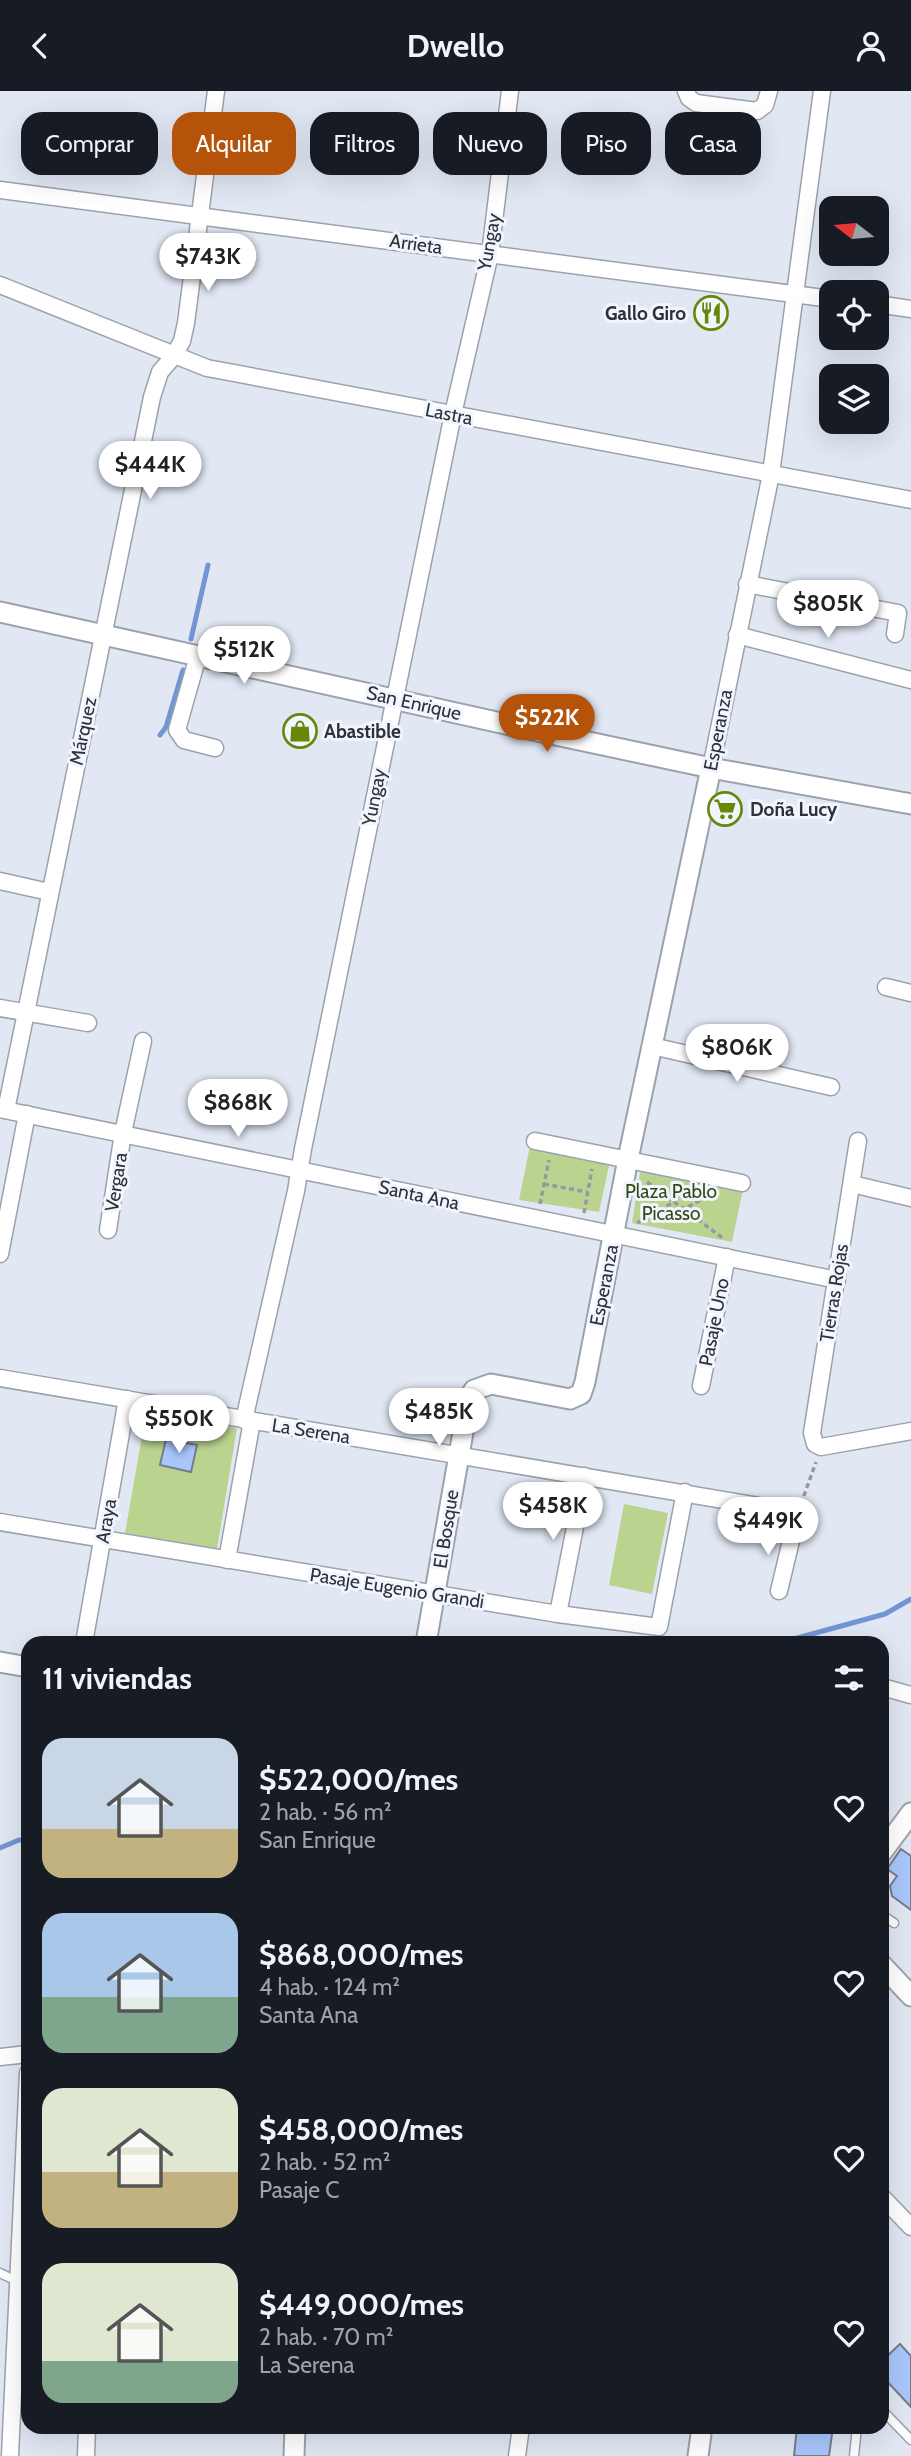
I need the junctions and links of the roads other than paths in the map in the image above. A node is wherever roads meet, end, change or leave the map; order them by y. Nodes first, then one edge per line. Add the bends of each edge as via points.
1 (215, 91) edge
2 (510, 91) edge
3 (686, 91) edge
4 (769, 91) edge
5 (822, 91) edge
6 (0, 190) edge
7 (200, 216) junction
8 (490, 254) junction
9 (0, 285) edge
10 (796, 294) junction
11 (819, 297) edge
12 (889, 306) edge
13 (911, 309) edge
14 (173, 357) junction
15 (453, 414) junction
16 (771, 474) junction
17 (911, 500) edge
18 (747, 585) junction
19 (0, 612) edge
20 (104, 634) junction
21 (895, 634) dead end
22 (737, 635) junction
23 (198, 656) junction
24 (911, 680) edge
25 (394, 698) junction
26 (215, 748) dead end
27 (711, 768) junction
28 (911, 804) edge
29 (0, 881) edge
30 (49, 892) junction
31 (886, 987) dead end
32 (911, 993) edge
33 (0, 1007) edge
34 (26, 1013) junction
35 (88, 1023) dead end
36 (143, 1041) dead end
37 (652, 1046) junction
38 (831, 1087) dead end
39 (3, 1109) edge
40 (27, 1114) junction
41 (123, 1133) junction
42 (535, 1141) dead end
43 (858, 1141) dead end
44 (628, 1159) junction
45 (300, 1170) junction
46 (738, 1182) road end
47 (852, 1184) junction
48 (911, 1198) edge
49 (4, 1215) edge
50 (108, 1230) dead end
51 (614, 1235) junction
52 (0, 1254) edge
53 (727, 1257) junction
54 (837, 1280) junction
55 (0, 1378) edge
56 (701, 1386) dead end
57 (127, 1399) junction
58 (570, 1399) joint
59 (248, 1421) junction
60 (911, 1431) edge
61 (458, 1456) junction
62 (585, 1476) junction
63 (685, 1492) junction
64 (0, 1522) edge
65 (103, 1539) junction
66 (227, 1560) junction
67 (779, 1591) dead end
68 (435, 1595) junction
69 (558, 1615) junction
70 (85, 1636) edge
71 (427, 1636) edge
72 (0, 1662) edge
73 (21, 1666) edge
74 (889, 1689) edge
75 (911, 1695) edge
76 (911, 1813) edge
77 (889, 1843) edge
78 (889, 1920) edge
79 (894, 1923) dead end
80 (889, 1972) edge
81 (911, 1996) edge
82 (21, 2055) edge
83 (0, 2057) edge
84 (889, 2204) edge
85 (911, 2227) edge
86 (21, 2236) edge
87 (0, 2273) edge
88 (19, 2282) junction
89 (889, 2417) edge
90 (87, 2434) edge
91 (295, 2434) edge
92 (520, 2434) edge
93 (701, 2434) edge
94 (856, 2434) edge
95 (911, 2440) edge
96 (10, 2456) edge
97 (86, 2456) edge
98 (294, 2456) edge
99 (517, 2456) edge
100 (698, 2456) edge
101 (854, 2456) edge

1 - 7 street, Márquez
2 - 8 street, Yungay
3 - 4 street via 696,103 757,111 765,105
5 - 10 street, Esperanza
6 - 7 street, Arrieta
7 - 8 street, Arrieta
7 - 14 street, Márquez via 186,323
8 - 10 street, Arrieta
8 - 15 street, Yungay
9 - 14 street, Lastra
10 - 11 street, Arrieta
10 - 16 street, Esperanza
12 - 13 street
14 - 15 street, Lastra via 207,368
14 - 20 street, Márquez via 160,372 152,397
15 - 16 street, Lastra
15 - 25 street, Yungay
16 - 17 street, Lastra
16 - 18 street, Esperanza
18 - 21 street via 898,614
18 - 22 street, Esperanza
19 - 20 street, San Enrique
20 - 23 street, San Enrique
20 - 30 street, Márquez
22 - 24 street
22 - 27 street, Esperanza
23 - 25 street, San Enrique
23 - 26 street via 177,730 184,740
25 - 27 street, San Enrique
25 - 45 street, Yungay
27 - 28 street, San Enrique
27 - 37 street, Esperanza
29 - 30 street
30 - 34 street, Márquez
31 - 32 street
33 - 34 street
34 - 35 street
34 - 39 street, Márquez
36 - 41 street, Vergara
37 - 38 street
37 - 44 street, Esperanza
39 - 40 street, Santa Ana
40 - 41 street, Santa Ana
40 - 49 street
41 - 45 street, Santa Ana
41 - 50 street, Vergara
42 - 44 street
43 - 47 street, Tierras Rojas
44 - 46 street
44 - 51 street, Esperanza
45 - 51 street, Santa Ana
45 - 59 street, Yungay
47 - 48 street
47 - 54 street, Tierras Rojas
49 - 52 street
51 - 53 street, Santa Ana
51 - 58 street, Esperanza via 585,1382 581,1394
53 - 54 street, Santa Ana
53 - 56 street, Pasaje Uno
54 - 60 street, Tierras Rojas via 812,1425 818,1446
55 - 57 street, La Serena
57 - 59 street, La Serena
57 - 65 street, Araya
58 - 61 street, El Bosque via 482,1385 469,1398
59 - 61 street, La Serena
59 - 66 street, Yungay
61 - 62 street, La Serena
61 - 68 street, El Bosque
62 - 63 street, La Serena
62 - 69 street
63 - 67 street, La Serena via 793,1515 795,1524
63 - 69 street, Pasaje Eugenio Grandi via 659,1627
64 - 65 street, Pasaje Eugenio Grandi
65 - 66 street, Pasaje Eugenio Grandi
65 - 70 street, Araya
66 - 68 street, Pasaje Eugenio Grandi
68 - 69 street, Pasaje Eugenio Grandi
68 - 71 street, El Bosque
72 - 73 street
74 - 75 street
76 - 77 street
78 - 79 lane
80 - 81 street
82 - 83 street
84 - 85 street
86 - 88 street
87 - 88 lane
88 - 96 street
89 - 95 lane
90 - 97 street
91 - 98 street
92 - 99 street
93 - 100 street
94 - 101 lane

